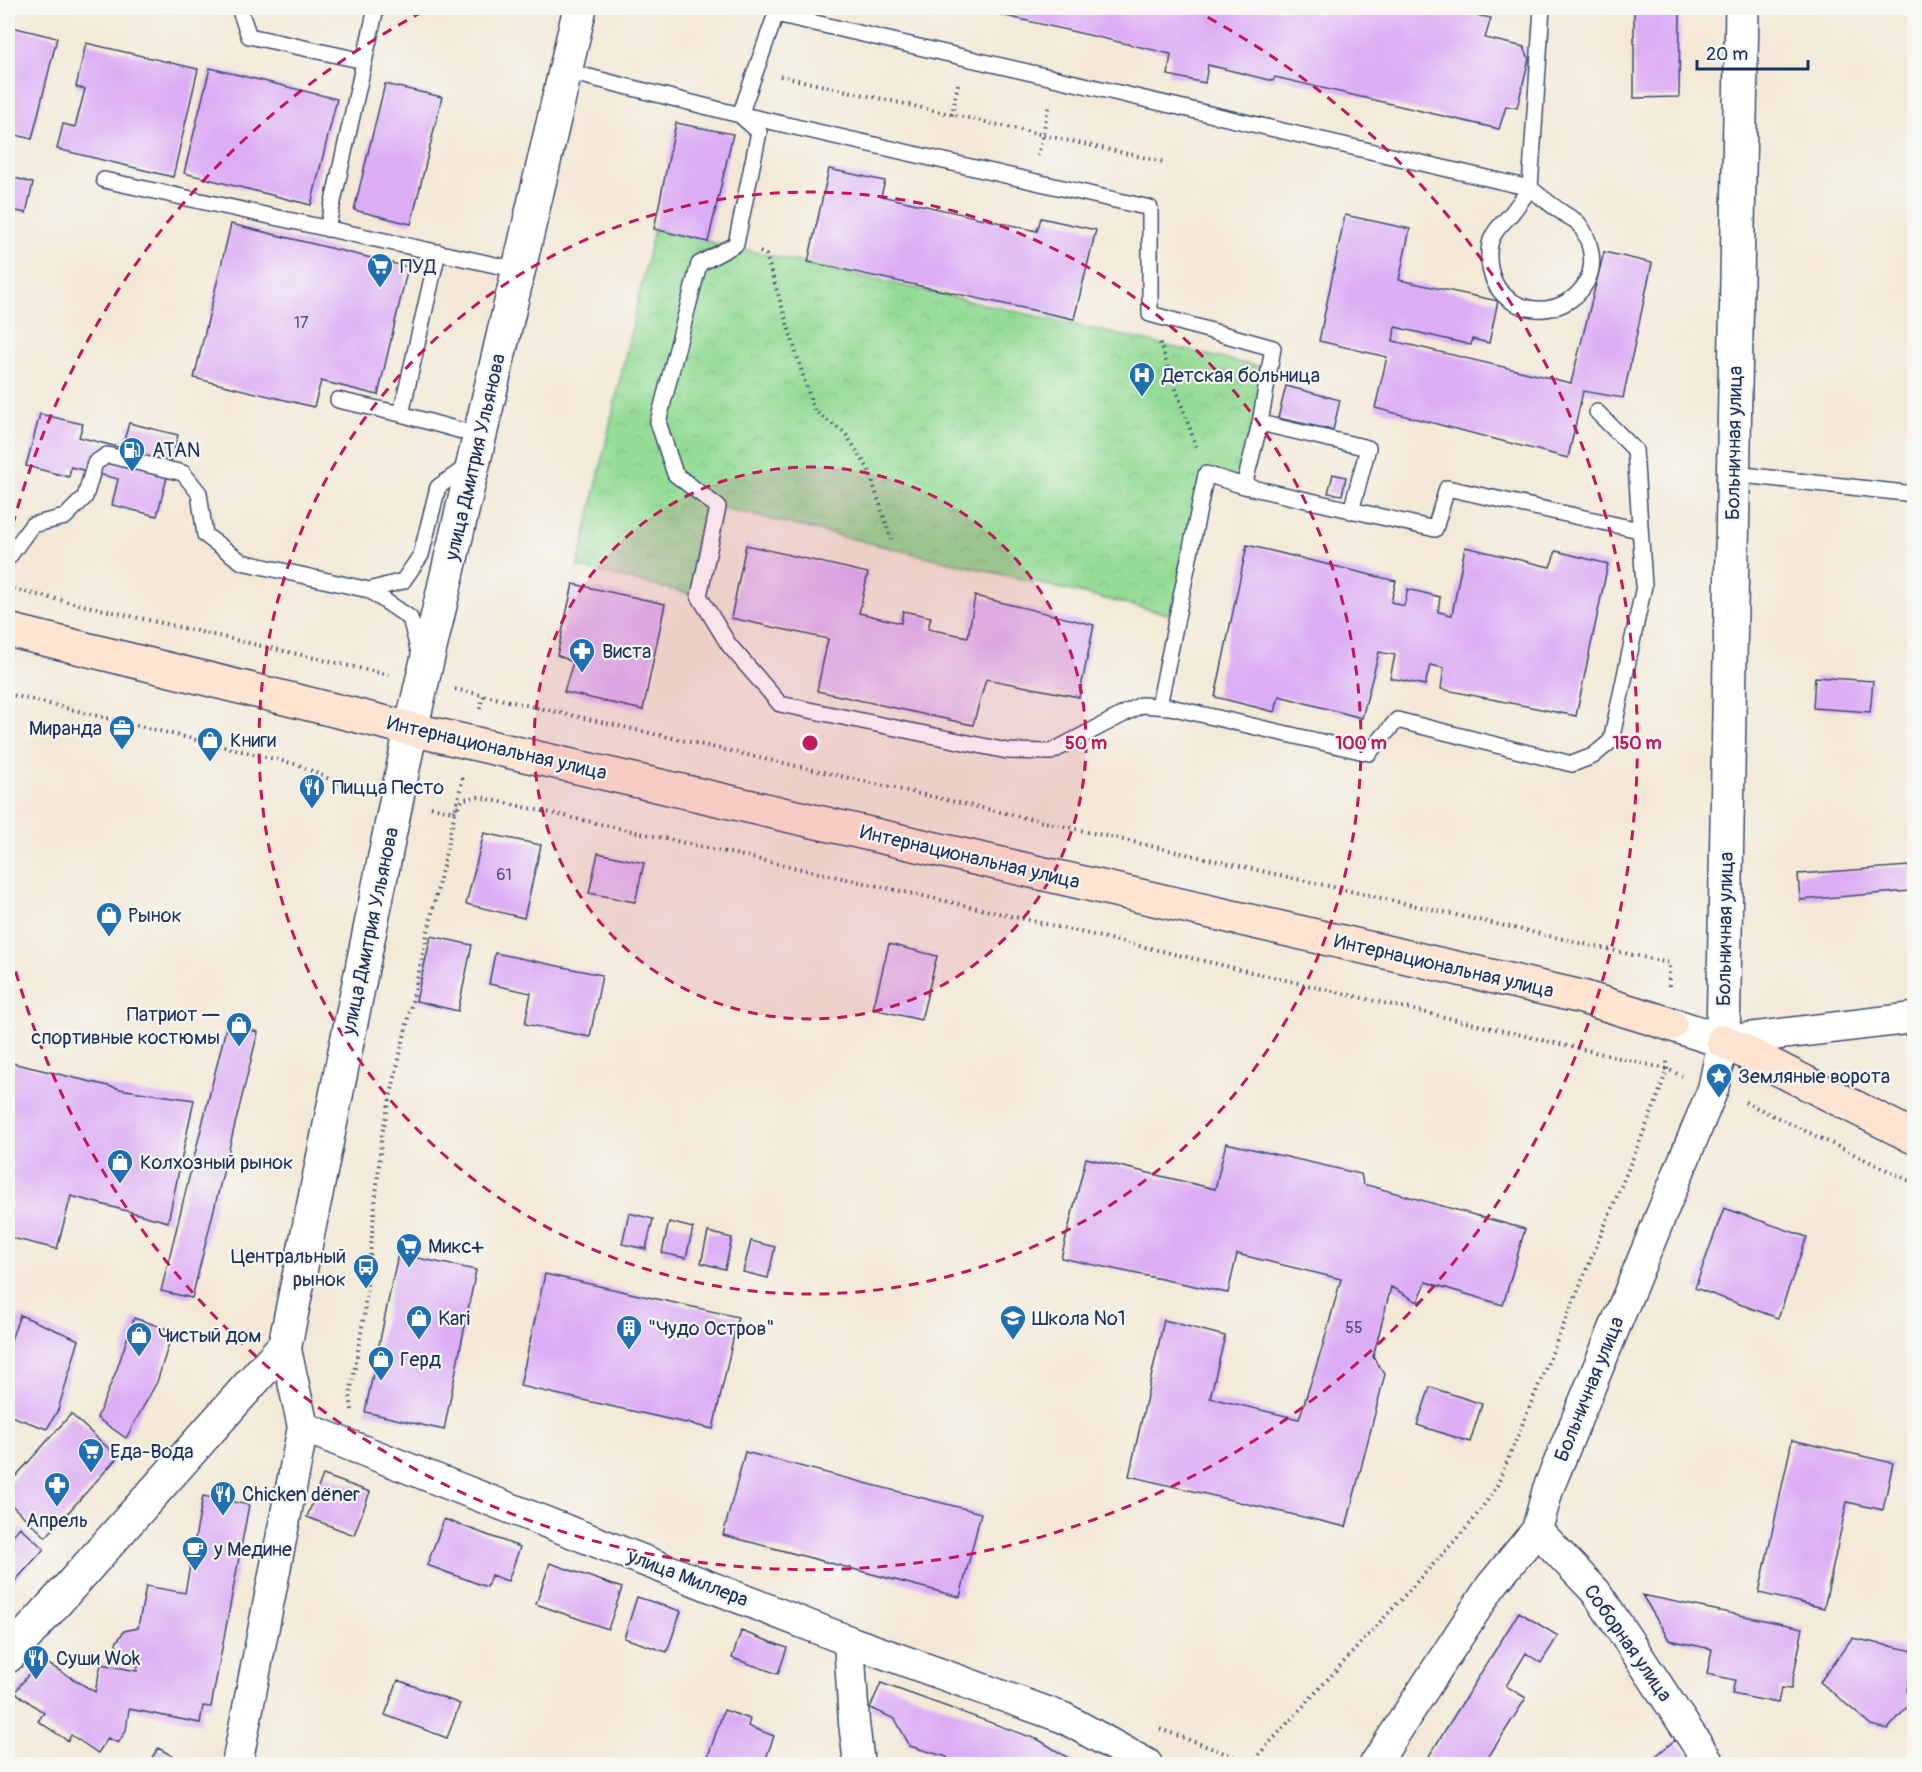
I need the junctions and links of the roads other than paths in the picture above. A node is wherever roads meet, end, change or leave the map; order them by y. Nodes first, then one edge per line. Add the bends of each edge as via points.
1 (239, 8) edge
2 (376, 8) edge
3 (579, 8) edge
4 (1542, 8) edge
5 (1742, 8) edge
6 (777, 11) edge
7 (364, 61) junction
8 (565, 71) junction
9 (740, 115) junction
10 (104, 180) dead end
11 (1530, 188) junction
12 (327, 228) junction
13 (438, 252) junction
14 (518, 270) junction
15 (338, 400) dead end
16 (1597, 412) dead end
17 (401, 414) junction
18 (1260, 423) junction
19 (477, 449) junction
20 (1734, 474) junction
21 (1244, 486) junction
22 (1914, 494) edge
23 (1351, 510) junction
24 (1639, 530) junction
25 (8, 558) edge
26 (369, 590) junction
27 (8, 630) edge
28 (423, 678) junction
29 (1159, 706) junction
30 (411, 729) junction
31 (1914, 1018) edge
32 (1670, 1024) joint
33 (1724, 1041) junction
34 (1914, 1137) edge
35 (285, 1345) junction
36 (303, 1427) junction
37 (1537, 1530) junction
38 (849, 1641) junction
39 (8, 1656) edge
40 (237, 1764) edge
41 (859, 1764) edge
42 (1147, 1764) edge
43 (1375, 1764) edge
44 (1710, 1764) edge

1 - 7 lane via 249,36
2 - 7 lane
3 - 8 street, улица Дмитрия Ульянова
4 - 11 lane
5 - 20 street, Больничная улица
6 - 9 lane
6 - 11 lane
7 - 12 lane
8 - 9 lane
8 - 14 street, улица Дмитрия Ульянова
9 - 18 lane via 1150,208 1150,314 1273,348
9 - 29 lane via 759,132 736,244 699,264 658,422 675,474 718,507 699,596 729,645 780,704 1007,751 1051,752 1142,705
10 - 12 lane
11 - 11 lane via 1491,241 1488,259 1495,285 1506,298 1522,308 1559,307 1574,298 1586,283 1592,255 1578,223
12 - 13 lane
13 - 14 lane
13 - 17 lane
14 - 19 street, улица Дмитрия Ульянова
15 - 17 lane
16 - 24 lane via 1635,450
17 - 19 lane
18 - 21 lane
18 - 23 lane via 1368,448
19 - 26 lane via 438,488 421,555 403,581
19 - 28 street, улица Дмитрия Ульянова
20 - 22 lane
20 - 33 street, Больничная улица
21 - 23 lane
21 - 29 lane via 1206,474
23 - 24 lane via 1435,530 1447,488
24 - 29 lane via 1644,586 1611,741 1593,756 1572,764 1396,720 1369,753
25 - 26 lane via 32,525 65,517 85,497 95,463 107,455 183,473 199,493 205,535 242,562
26 - 28 lane via 410,618
27 - 30 main road, Интернациональная улица
28 - 30 street, улица Дмитрия Ульянова
30 - 32 main road, Интернациональная улица via 1582,997
30 - 35 street, улица Дмитрия Ульянова
31 - 33 street
32 - 33 street, Интернациональная улица
33 - 34 main road, Интернациональная улица
33 - 37 street, Больничная улица via 1713,1089 1548,1489
35 - 36 street
35 - 39 street
36 - 38 street, улица Миллера
36 - 40 street
37 - 43 street, Больничная улица via 1491,1586
37 - 44 street, Соборная улица via 1596,1592
38 - 41 street
38 - 42 street, улица Миллера via 1064,1718

